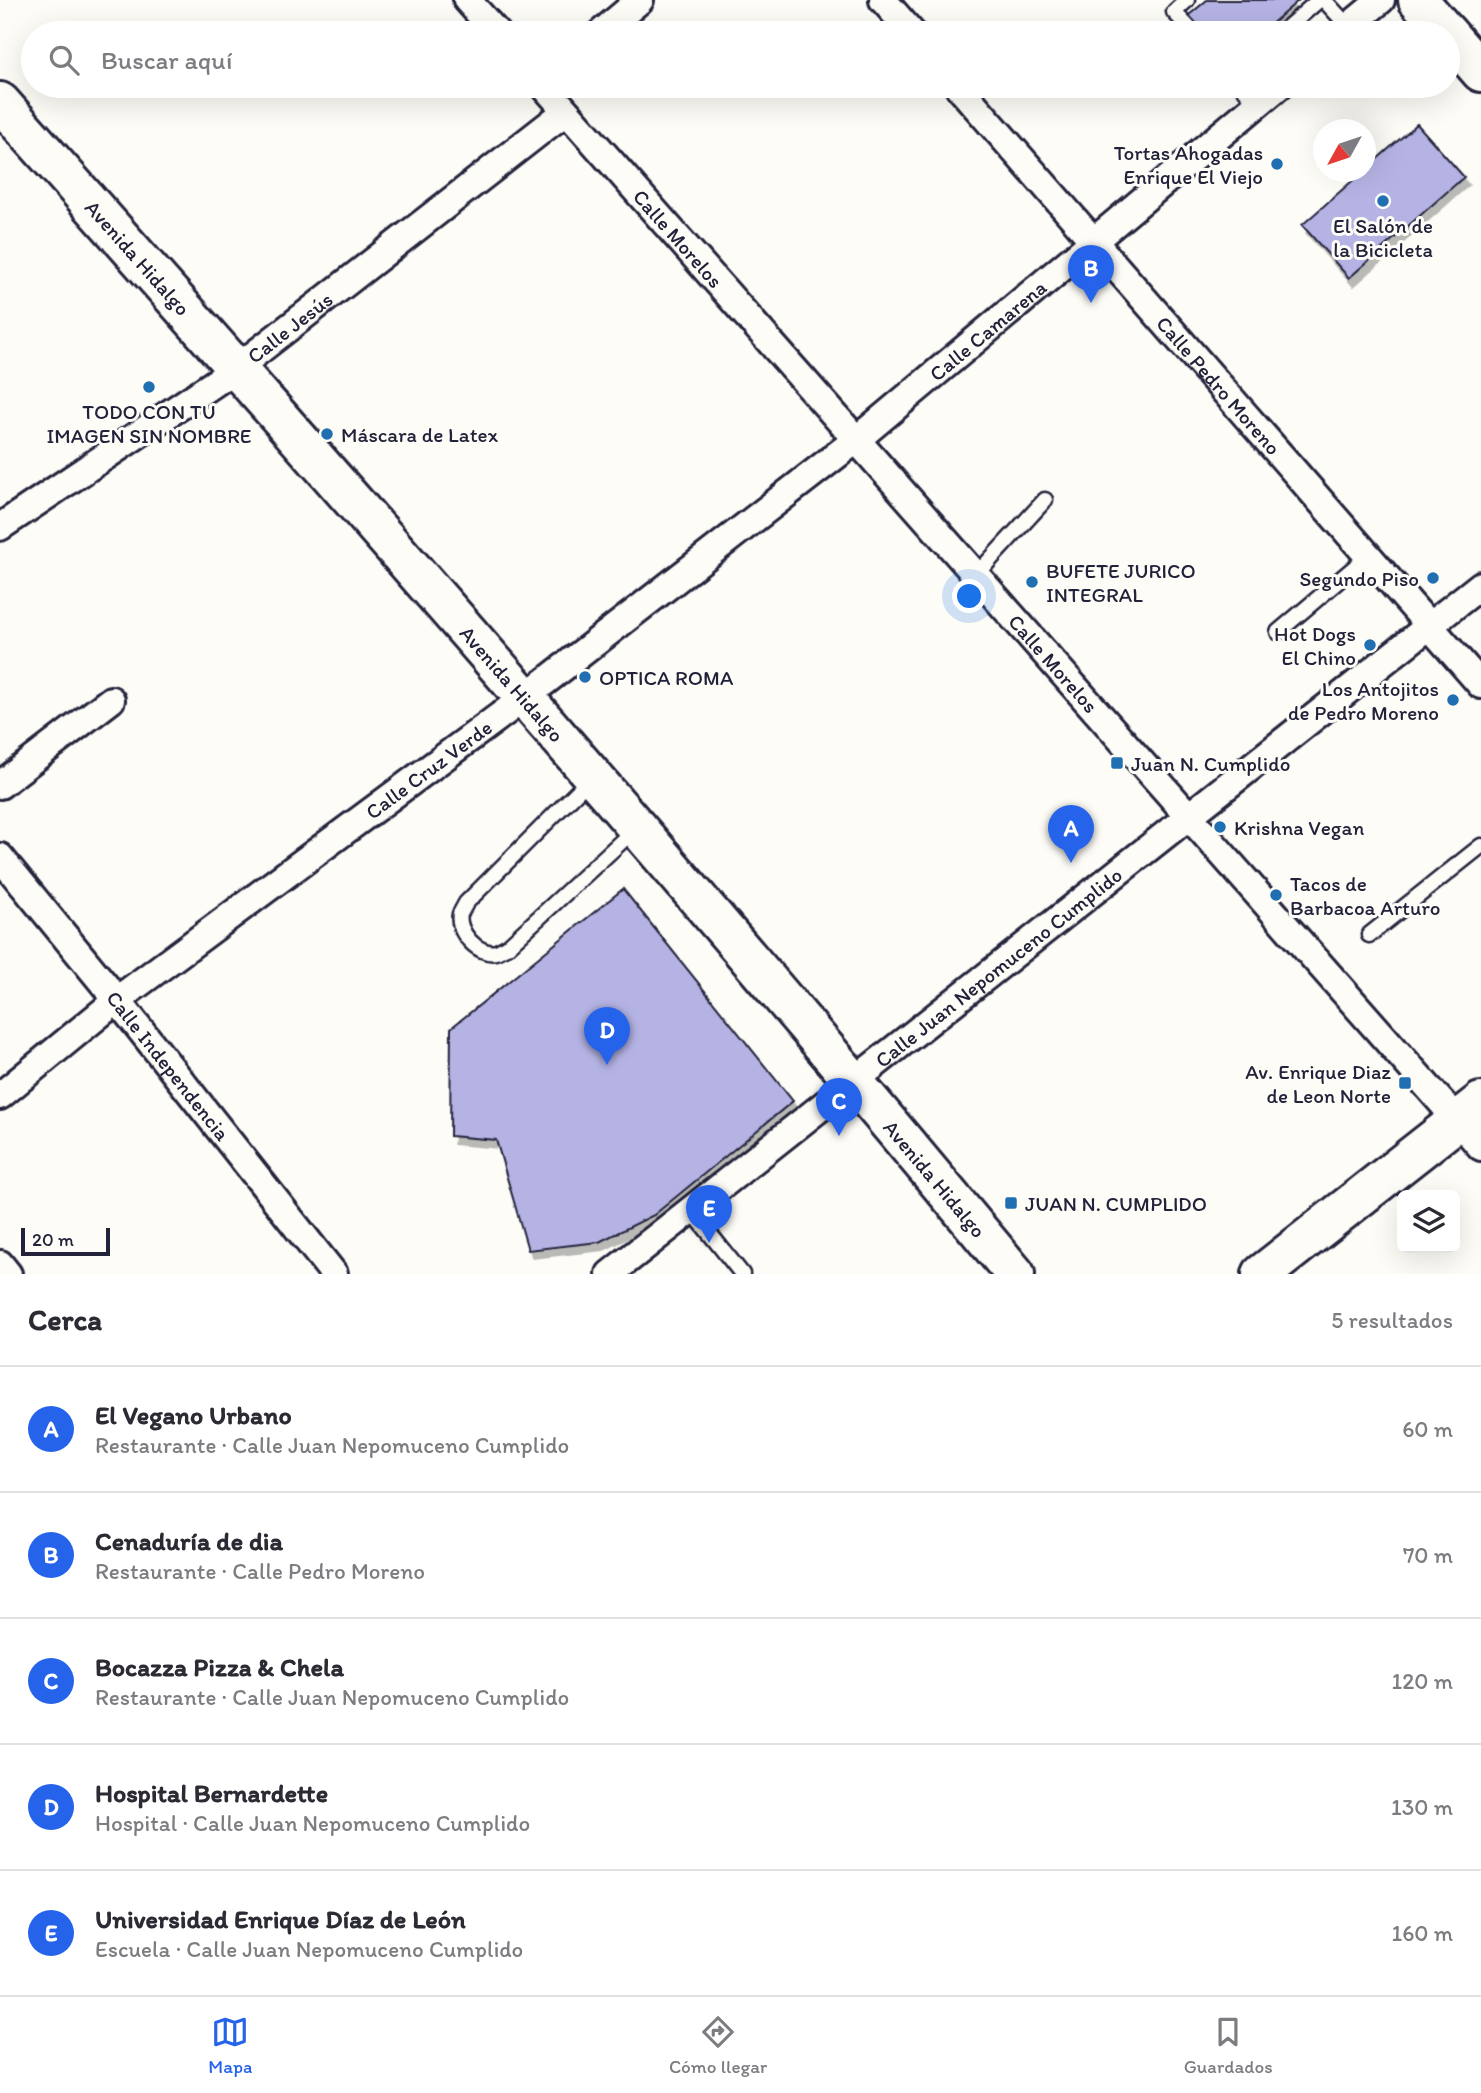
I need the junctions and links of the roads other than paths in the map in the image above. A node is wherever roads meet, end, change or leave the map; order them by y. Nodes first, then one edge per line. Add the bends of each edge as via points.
1 (467, 0) edge
2 (640, 0) edge
3 (883, 0) edge
4 (1187, 0) edge
5 (1318, 0) edge
6 (1324, 0) edge
7 (1381, 0) edge
8 (1418, 0) edge
9 (486, 21) edge
10 (615, 21) edge
11 (901, 21) edge
12 (1183, 21) edge
13 (1294, 21) edge
14 (1339, 21) edge
15 (1356, 21) edge
16 (1436, 21) edge
17 (1460, 49) edge
18 (1481, 72) edge
19 (554, 98) edge
20 (969, 98) edge
21 (1247, 98) edge
22 (0, 102) edge
23 (565, 111) junction
24 (1094, 241) junction
25 (237, 368) junction
26 (856, 440) junction
27 (1045, 500) dead end
28 (0, 527) edge
29 (1369, 555) junction
30 (976, 575) junction
31 (1481, 584) edge
32 (1430, 626) junction
33 (1278, 632) dead end
34 (1481, 685) edge
35 (524, 698) junction
36 (111, 700) dead end
37 (592, 777) junction
38 (0, 785) edge
39 (1189, 815) junction
40 (636, 828) junction
41 (1481, 846) edge
42 (0, 857) edge
43 (1369, 935) dead end
44 (117, 1000) junction
45 (854, 1080) junction
46 (0, 1096) edge
47 (1473, 1123) edge
48 (691, 1210) junction
49 (0, 1264) edge
50 (8, 1274) edge
51 (334, 1274) edge
52 (610, 1274) edge
53 (742, 1274) edge
54 (1015, 1274) edge
55 (1262, 1274) edge

1 - 9 street
2 - 10 street
3 - 11 street
4 - 12 lane via 1174,12
5 - 13 lane
6 - 14 lane
7 - 15 street
8 - 16 main road
17 - 18 main road
19 - 23 street, Calle Morelos
20 - 24 street, Calle Pedro Moreno
21 - 24 street, Calle Camarena
22 - 25 main road, Avenida Hidalgo
23 - 25 street, Calle Jesús
23 - 26 street, Calle Morelos
24 - 26 street, Calle Camarena
24 - 29 street, Calle Pedro Moreno
25 - 28 street, Calle Jesús
25 - 35 main road, Avenida Hidalgo
26 - 30 street, Calle Morelos
26 - 35 street, Calle Cruz Verde
27 - 30 lane
29 - 32 street, Calle Pedro Moreno
29 - 33 lane
30 - 39 street, Calle Morelos
31 - 32 street, Calle Juan Nepomuceno Cumplido
32 - 34 street, Calle Pedro Moreno
32 - 39 street, Calle Juan Nepomuceno Cumplido
35 - 37 main road, Avenida Hidalgo
35 - 44 street, Calle Cruz Verde
36 - 38 street
37 - 40 main road, Avenida Hidalgo
37 - 40 lane via 466,903 460,913 465,934 485,951 507,947
39 - 45 street, Calle Juan Nepomuceno Cumplido
39 - 47 street, Calle Morelos
40 - 45 main road, Avenida Hidalgo
41 - 43 lane
42 - 44 street, Calle Independencia
44 - 46 street, Calle Cruz Verde
44 - 51 street, Calle Independencia
45 - 48 street, Calle Juan Nepomuceno Cumplido
45 - 54 main road, Avenida Hidalgo
47 - 55 main road
48 - 52 street, Calle Juan Nepomuceno Cumplido
48 - 53 lane
49 - 50 street

